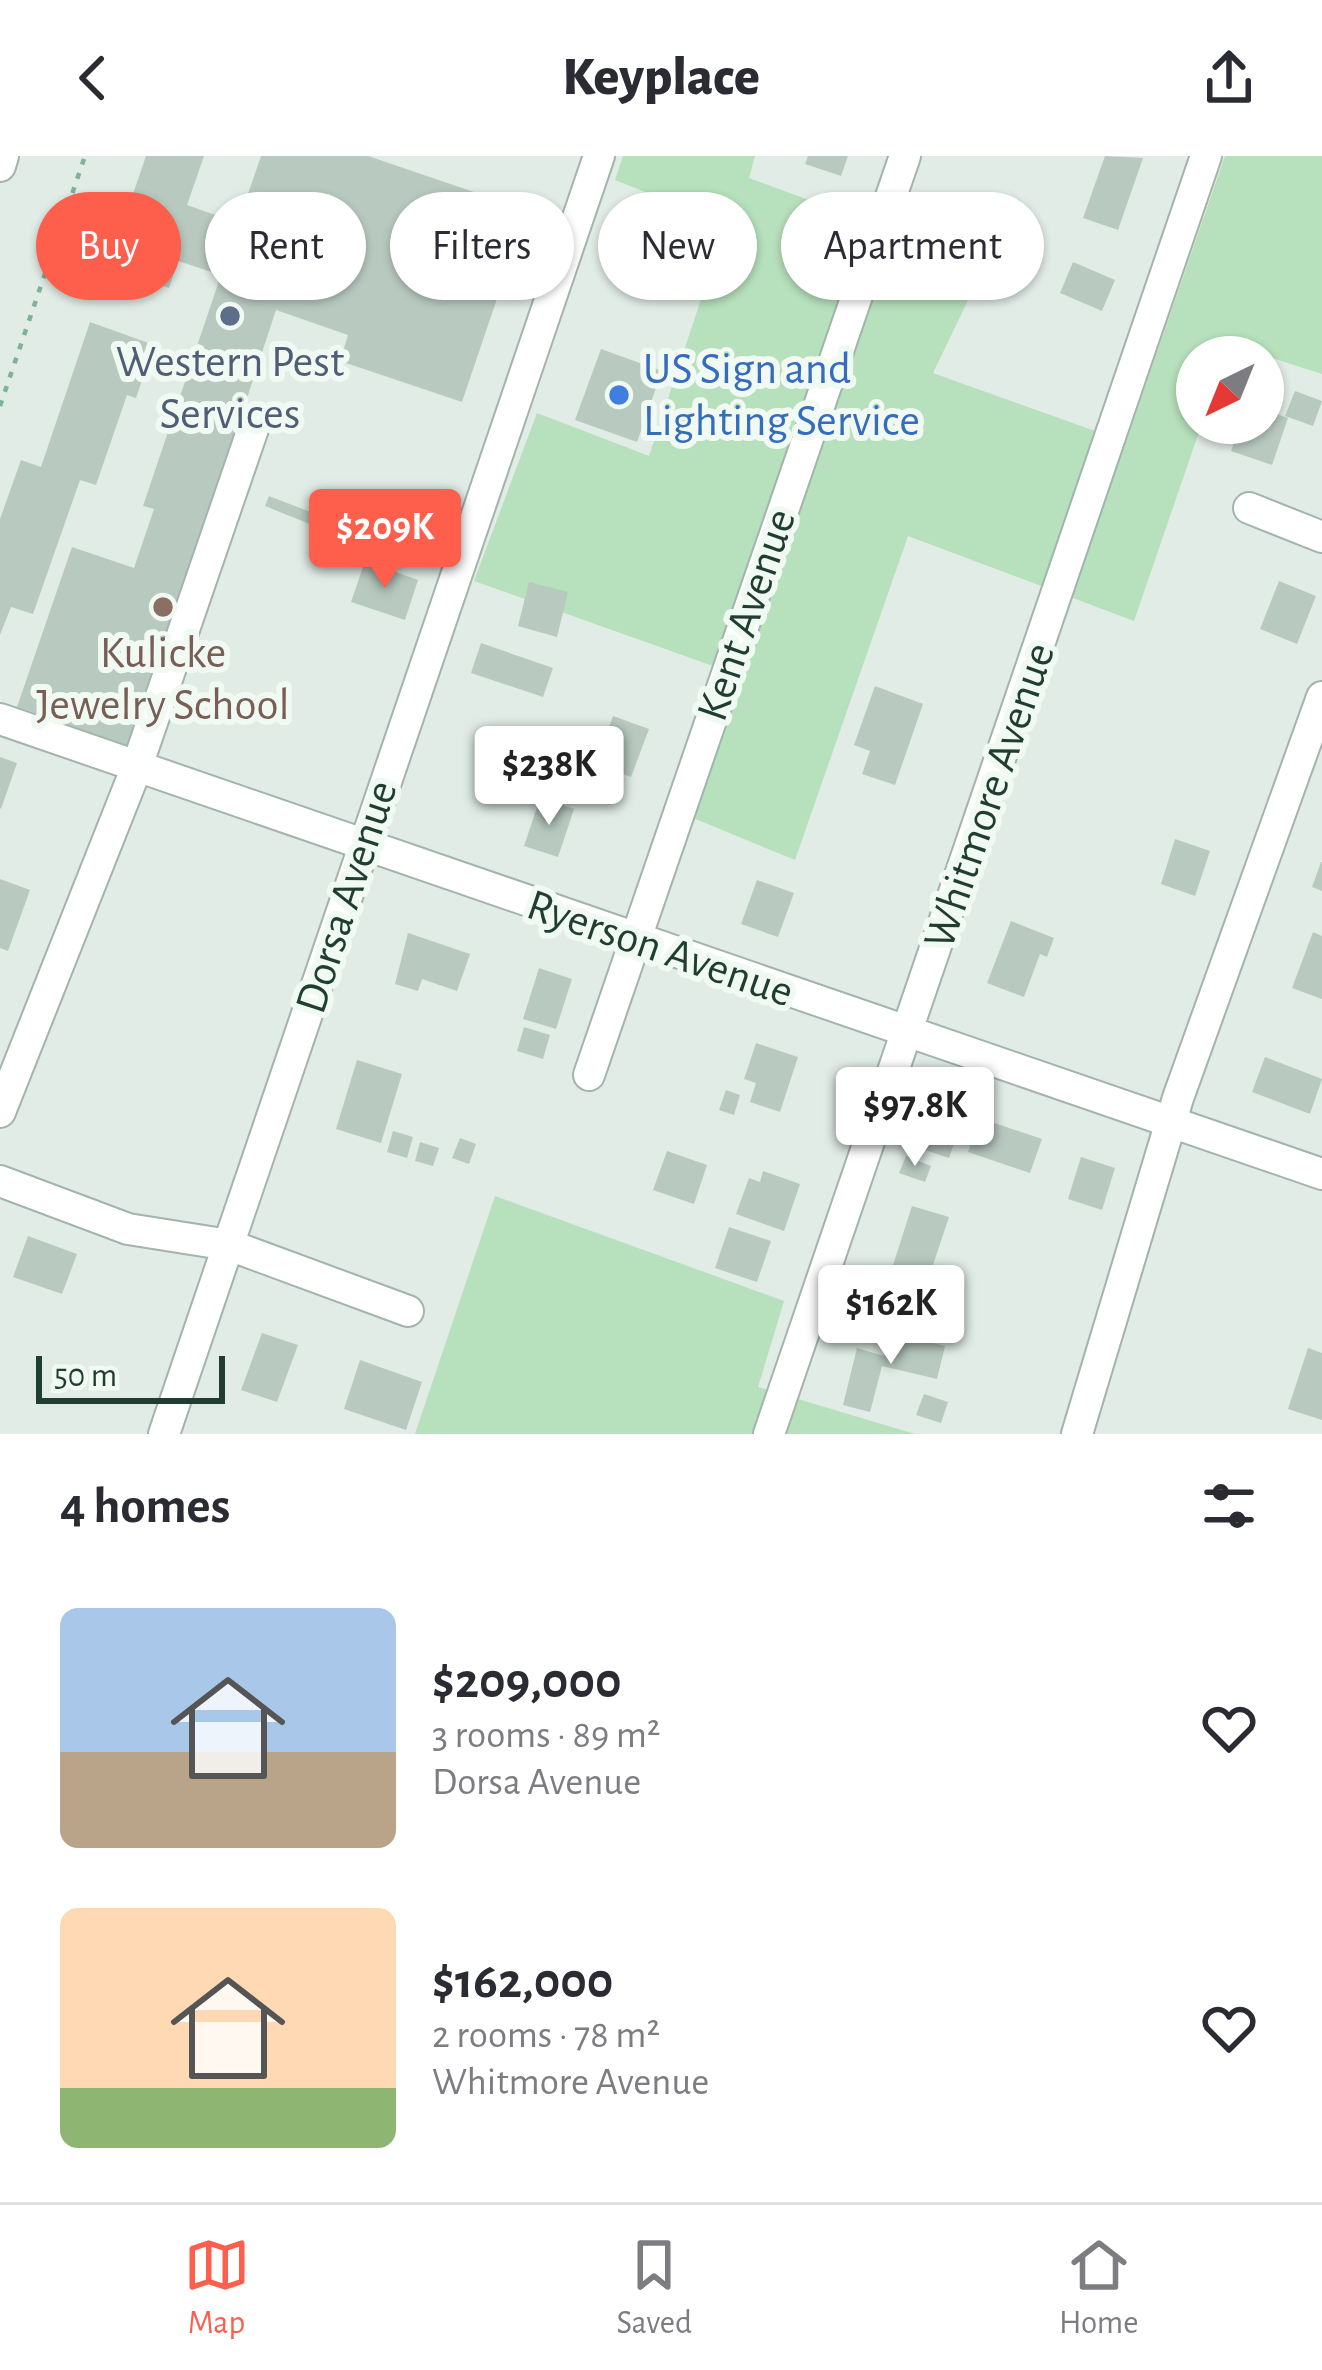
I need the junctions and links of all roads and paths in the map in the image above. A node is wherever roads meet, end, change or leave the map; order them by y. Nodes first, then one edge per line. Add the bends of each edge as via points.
1 (3, 156) edge
2 (86, 156) edge
3 (599, 156) edge
4 (905, 156) edge
5 (1206, 156) edge
6 (0, 166) edge
7 (0, 406) edge
8 (255, 423) dead end
9 (1249, 508) dead end
10 (1322, 537) edge
11 (1322, 697) edge
12 (0, 719) edge
13 (136, 770) junction
14 (363, 847) junction
15 (635, 940) junction
16 (909, 1034) junction
17 (589, 1075) dead end
18 (0, 1112) edge
19 (1170, 1123) junction
20 (1322, 1174) edge
21 (0, 1181) edge
22 (229, 1245) junction
23 (408, 1311) dead end
24 (164, 1434) edge
25 (769, 1434) edge
26 (1076, 1434) edge

1 - 6 street
2 - 7 path
3 - 14 street, Dorsa Avenue
4 - 15 street, Kent Avenue
5 - 16 street, Whitmore Avenue
8 - 13 street
9 - 10 street
11 - 19 street
12 - 13 street, Ryerson Avenue
13 - 14 street, Ryerson Avenue
13 - 18 street
14 - 15 street, Ryerson Avenue
14 - 22 street, Dorsa Avenue
15 - 16 street, Ryerson Avenue
15 - 17 street, Kent Avenue
16 - 19 street, Ryerson Avenue
16 - 25 street, Whitmore Avenue
19 - 20 street, Ryerson Avenue
19 - 26 street
21 - 22 street via 128,1229
22 - 23 street
22 - 24 street, Dorsa Avenue

